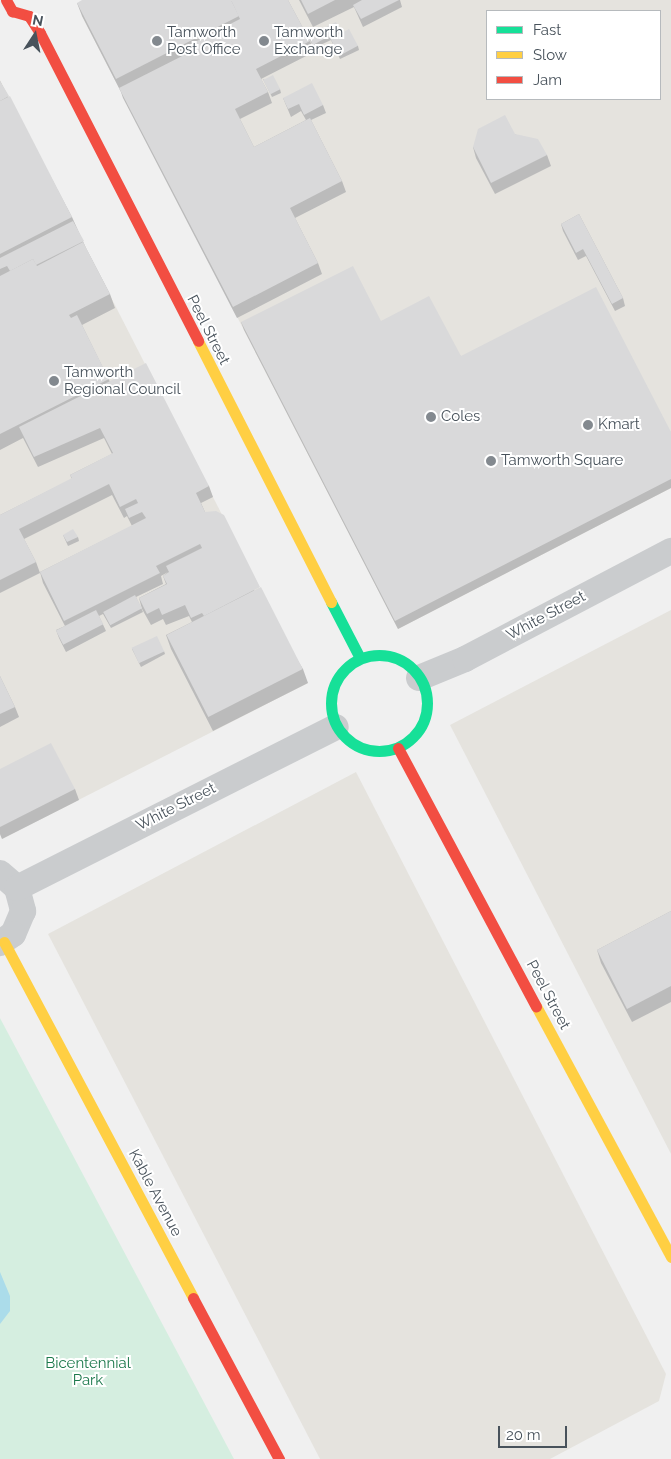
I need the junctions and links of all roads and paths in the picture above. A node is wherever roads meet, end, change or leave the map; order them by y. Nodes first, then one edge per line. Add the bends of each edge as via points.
1 (6, 0) edge
2 (34, 1) edge
3 (30, 16) junction
4 (671, 551) edge
5 (360, 658) junction
6 (419, 678) junction
7 (336, 727) junction
8 (398, 748) junction
9 (9, 880) edge
10 (2, 943) edge
11 (671, 1257) edge
12 (279, 1459) edge

1 - 3 main road via 12,11
2 - 3 main road
3 - 5 main road, Peel Street
4 - 6 street, White Street via 465,659
5 - 6 main road via 376,655 393,658 408,666
5 - 7 main road via 347,667 332,693
6 - 8 main road via 427,705 423,723 413,737
7 - 8 main road via 351,742 366,749
7 - 9 street, White Street
8 - 11 main road, Peel Street
9 - 10 street via 22,899 21,918 13,934
10 - 12 main road, Kable Avenue

